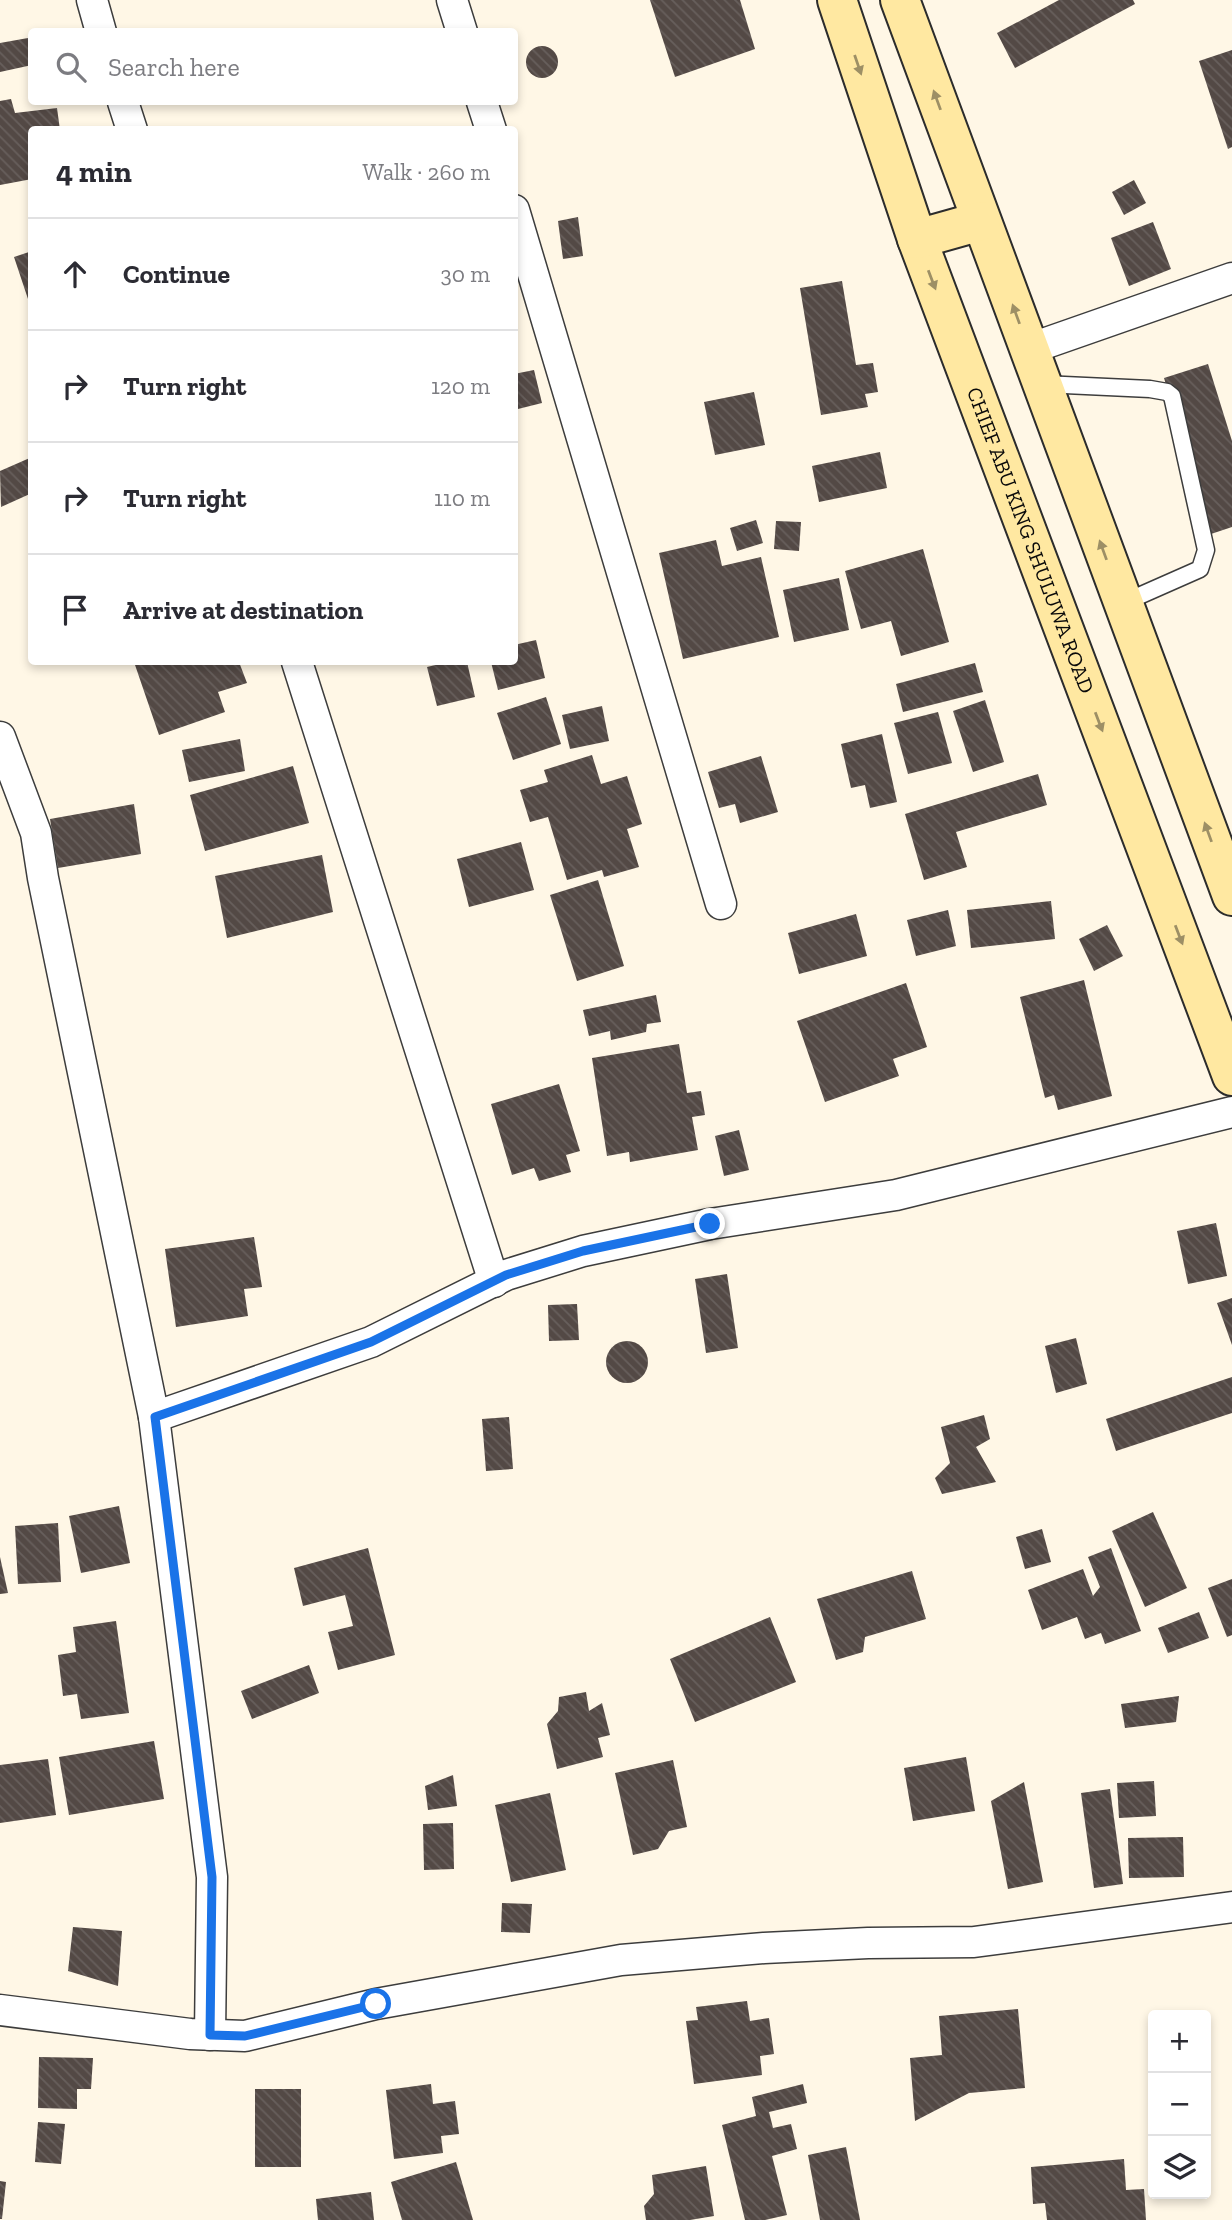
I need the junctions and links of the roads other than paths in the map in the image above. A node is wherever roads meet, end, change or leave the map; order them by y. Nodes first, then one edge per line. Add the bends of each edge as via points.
1 (92, 0) edge
2 (452, 0) edge
3 (837, 0) edge
4 (900, 0) edge
5 (100, 28) edge
6 (460, 28) edge
7 (124, 105) edge
8 (483, 105) edge
9 (131, 126) edge
10 (490, 126) edge
11 (981, 221) junction
12 (518, 223) edge
13 (917, 239) junction
14 (1232, 278) edge
15 (1028, 349) junction
16 (1042, 384) junction
17 (1123, 603) junction
18 (298, 665) edge
19 (0, 737) edge
20 (1232, 896) edge
21 (720, 904) dead end
22 (1232, 1076) edge
23 (1232, 1112) edge
24 (494, 1282) junction
25 (155, 1417) junction
26 (1232, 1907) edge
27 (0, 2010) edge
28 (210, 2035) junction

1 - 5 street
2 - 6 street
3 -> 13 street, CHIEF ABU KING SHULUWA ROAD
11 -> 4 street
7 - 9 street
8 - 10 street
11 - 13 street
15 -> 11 street
12 - 21 street
13 -> 22 street, CHIEF ABU KING SHULUWA ROAD
14 - 15 street
15 - 16 street
17 -> 16 street
16 - 17 lane via 1150,389 1172,396 1205,559 1200,569
20 -> 17 street
18 - 24 street
19 - 25 street via 36,833
23 - 24 street via 896,1195 710,1224 583,1251
24 - 25 street via 371,1342
25 - 28 street via 212,1877
26 - 28 street via 974,1942 790,1947 621,1960 376,2004 245,2036
27 - 28 street

